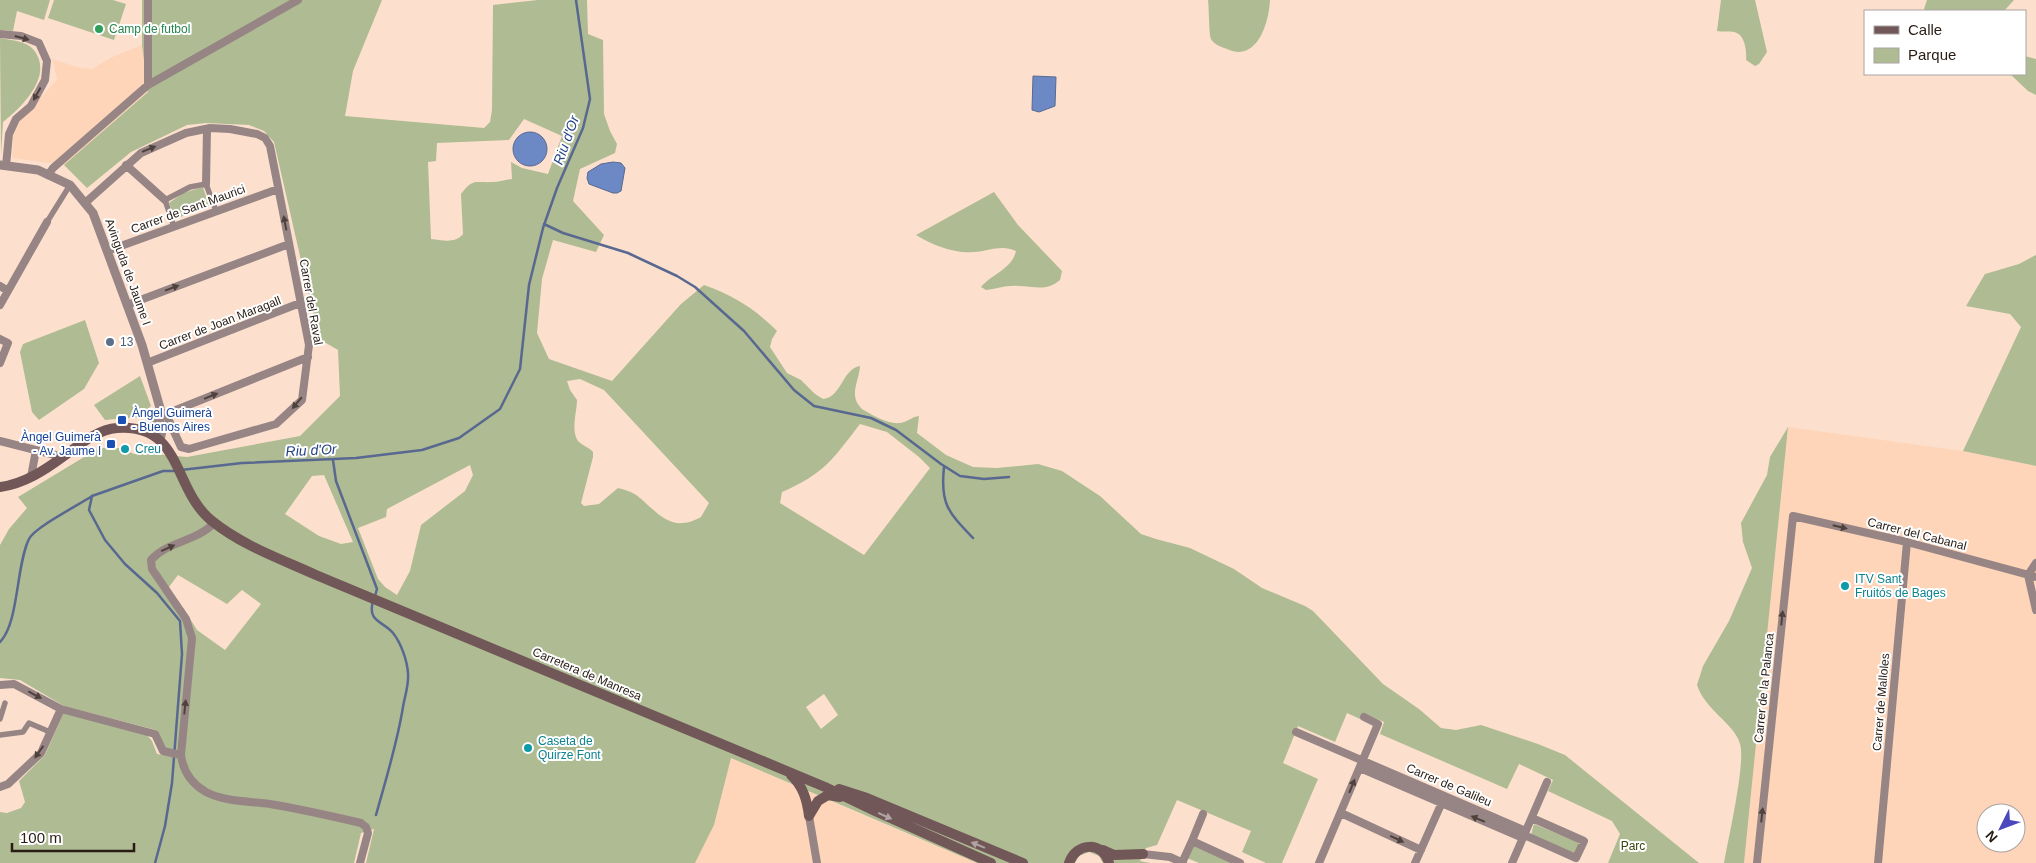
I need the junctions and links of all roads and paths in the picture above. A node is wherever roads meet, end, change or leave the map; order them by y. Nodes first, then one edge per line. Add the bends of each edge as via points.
1 (148, 0) edge
2 (298, 0) edge
3 (0, 34) edge
4 (148, 86) junction
5 (207, 129) junction
6 (3, 165) edge
7 (126, 165) junction
8 (48, 175) junction
9 (206, 184) junction
10 (70, 186) junction
11 (278, 189) junction
12 (165, 200) junction
13 (85, 203) junction
14 (216, 211) junction
15 (47, 222) joint
16 (174, 227) junction
17 (289, 244) junction
18 (107, 251) junction
19 (0, 286) edge
20 (8, 292) junction
21 (300, 304) junction
22 (0, 305) edge
23 (127, 305) junction
24 (0, 339) edge
25 (308, 357) junction
26 (0, 363) edge
27 (147, 364) junction
28 (162, 414) junction
29 (147, 432) junction
30 (160, 440) junction
31 (0, 441) edge
32 (36, 450) junction
33 (63, 457) junction
34 (32, 477) junction
35 (0, 487) edge
36 (1792, 516) joint
37 (214, 522) junction
38 (1907, 542) junction
39 (2036, 563) edge
40 (2032, 576) edge
41 (2036, 610) edge
42 (0, 685) edge
43 (5, 703) dead end
44 (61, 709) junction
45 (1364, 717) dead end
46 (0, 719) edge
47 (50, 732) junction
48 (1296, 732) dead end
49 (0, 735) edge
50 (180, 755) junction
51 (1361, 764) junction
52 (786, 771) junction
53 (1547, 782) dead end
54 (825, 787) junction
55 (0, 788) edge
56 (846, 798) junction
57 (1443, 799) junction
58 (1341, 813) junction
59 (1203, 814) dead end
60 (808, 816) junction
61 (1532, 818) junction
62 (1524, 834) junction
63 (1192, 841) junction
64 (1099, 849) junction
65 (1421, 850) junction
66 (1143, 854) junction
67 (1071, 858) edge
68 (360, 863) edge
69 (817, 863) edge
70 (991, 863) edge
71 (1023, 863) edge
72 (1060, 863) edge
73 (1110, 863) edge
74 (1123, 863) edge
75 (1182, 863) edge
76 (1240, 863) edge
77 (1318, 863) edge
78 (1415, 863) edge
79 (1512, 863) edge
80 (1757, 863) edge
81 (1878, 863) edge

1 - 4 street
2 - 4 street
3 -> 6 street via 21,36 39,44 46,61 45,80 31,106 16,119 9,134
4 - 8 street
7 -> 5 street via 141,153 186,133
5 - 9 street
5 - 11 street, Carrer del Raval via 245,131 265,138 270,146
6 - 8 street, Avinguda de Jaume I via 38,170
7 - 12 street
7 - 13 street
8 - 10 street, Avinguda de Jaume I
9 - 12 street via 190,187
9 - 14 street
10 - 13 street, Avinguda de Jaume I
10 - 15 street
11 - 14 street, Carrer de Sant Maurici
17 -> 11 street, Carrer del Raval
12 - 16 street
13 - 18 street, Avinguda de Jaume I via 93,213
14 - 16 street, Carrer de Sant Maurici
15 - 20 street
16 - 18 street, Carrer de Sant Maurici
17 - 21 street, Carrer del Raval
23 -> 17 street
18 - 23 street, Avinguda de Jaume I
19 - 20 street
20 - 22 street
21 - 25 street, Carrer del Raval via 308,340
21 - 27 street, Carrer de Joan Maragall
23 - 27 street, Avinguda de Jaume I
24 - 26 street via 8,343
28 -> 25 street
25 -> 28 street, Carrer del Raval via 302,400 276,424 189,449 181,447
27 - 28 street, Avinguda de Jaume I
28 - 29 street
28 - 30 street
29 - 30 main road
29 - 33 main road via 117,428 105,431
30 - 37 main road, Carretera de Manresa via 171,452 187,490 200,510
31 - 32 street
32 - 33 street
32 - 34 street
33 - 34 main road
34 - 35 main road
36 -> 38 street, Carrer del Cabanal
80 -> 36 street, Carrer de la Palanca
50 -> 37 street via 192,638 186,619 152,569 151,560 158,552 196,536
37 - 52 main road, Carretera de Manresa via 247,544
38 - 40 street, Carrer del Cabanal
38 - 81 street, Carrer de Malloles
39 - 40 street
40 - 41 street
42 -> 44 street via 14,684
43 - 46 street
44 - 47 street
44 - 50 street via 155,734 161,749
45 - 51 street via 1378,724
47 - 49 street via 29,723 23,732
47 -> 55 street via 40,753
48 - 51 street, Carrer de Galileu
50 - 68 street via 191,780 218,797 272,804 361,823 367,830
51 - 57 street, Carrer de Galileu
58 -> 51 street
52 - 54 main road, Carretera de Manresa
52 - 60 main road via 802,789
53 - 61 street
54 - 56 main road, Carretera de Manresa
71 -> 54 main road via 867,798
56 - 60 main road via 828,795 818,801
56 -> 70 main road, Carretera de Manresa
62 -> 57 street, Carrer de Galileu
57 - 65 street
58 -> 65 street
58 - 77 street
59 - 63 street
60 - 69 street
61 - 62 street
61 - 62 street, Carrer de Galileu via 1584,841 1576,858
62 - 79 street
63 - 75 street
63 - 76 street
64 - 66 main road via 1114,856
64 - 67 main road via 1085,846
64 - 73 main road
65 - 78 street
66 - 74 main road
66 - 75 street via 1170,857
67 - 72 main road

